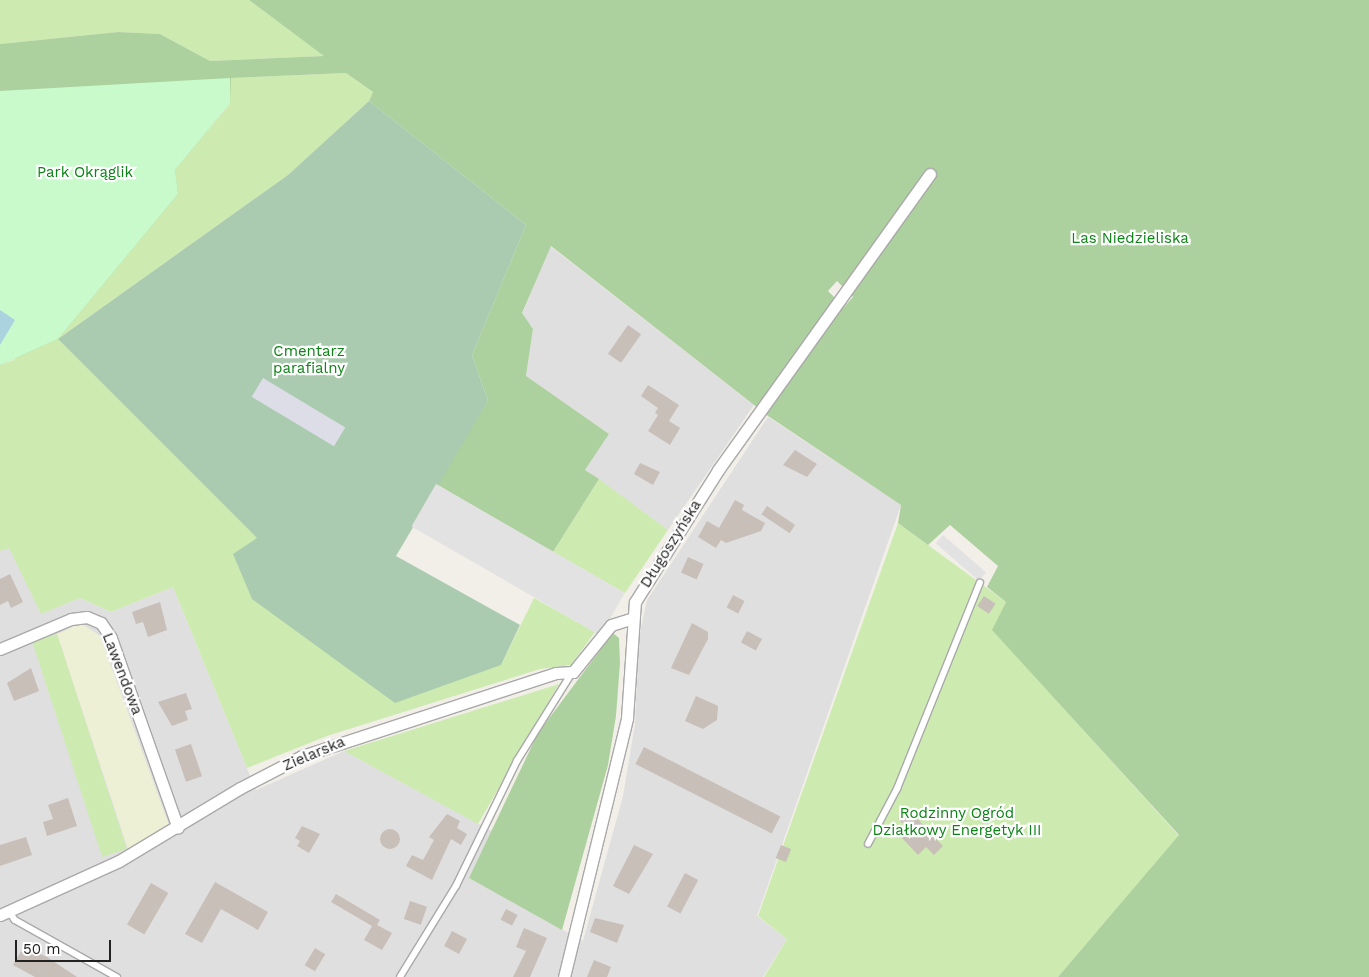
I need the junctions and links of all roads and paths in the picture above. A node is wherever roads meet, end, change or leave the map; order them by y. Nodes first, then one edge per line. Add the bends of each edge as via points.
1 (930, 174) dead end
2 (980, 583) dead end
3 (631, 618) junction
4 (0, 649) edge
5 (573, 672) junction
6 (178, 828) junction
7 (868, 844) dead end
8 (5, 914) edge
9 (117, 977) edge
10 (400, 977) edge
11 (564, 977) edge

1 - 3 street, Długoszyńska via 718,470 643,588
2 - 7 lane via 896,789
3 - 5 street via 611,625
3 - 11 street, Długoszyńska via 627,718
4 - 6 street, Lawendowa via 71,620 87,617 101,623 111,638
5 - 6 street, Zielarska via 556,673 336,742 240,788
5 - 10 lane via 517,761 456,886
6 - 8 street, Zielarska
8 - 9 lane

